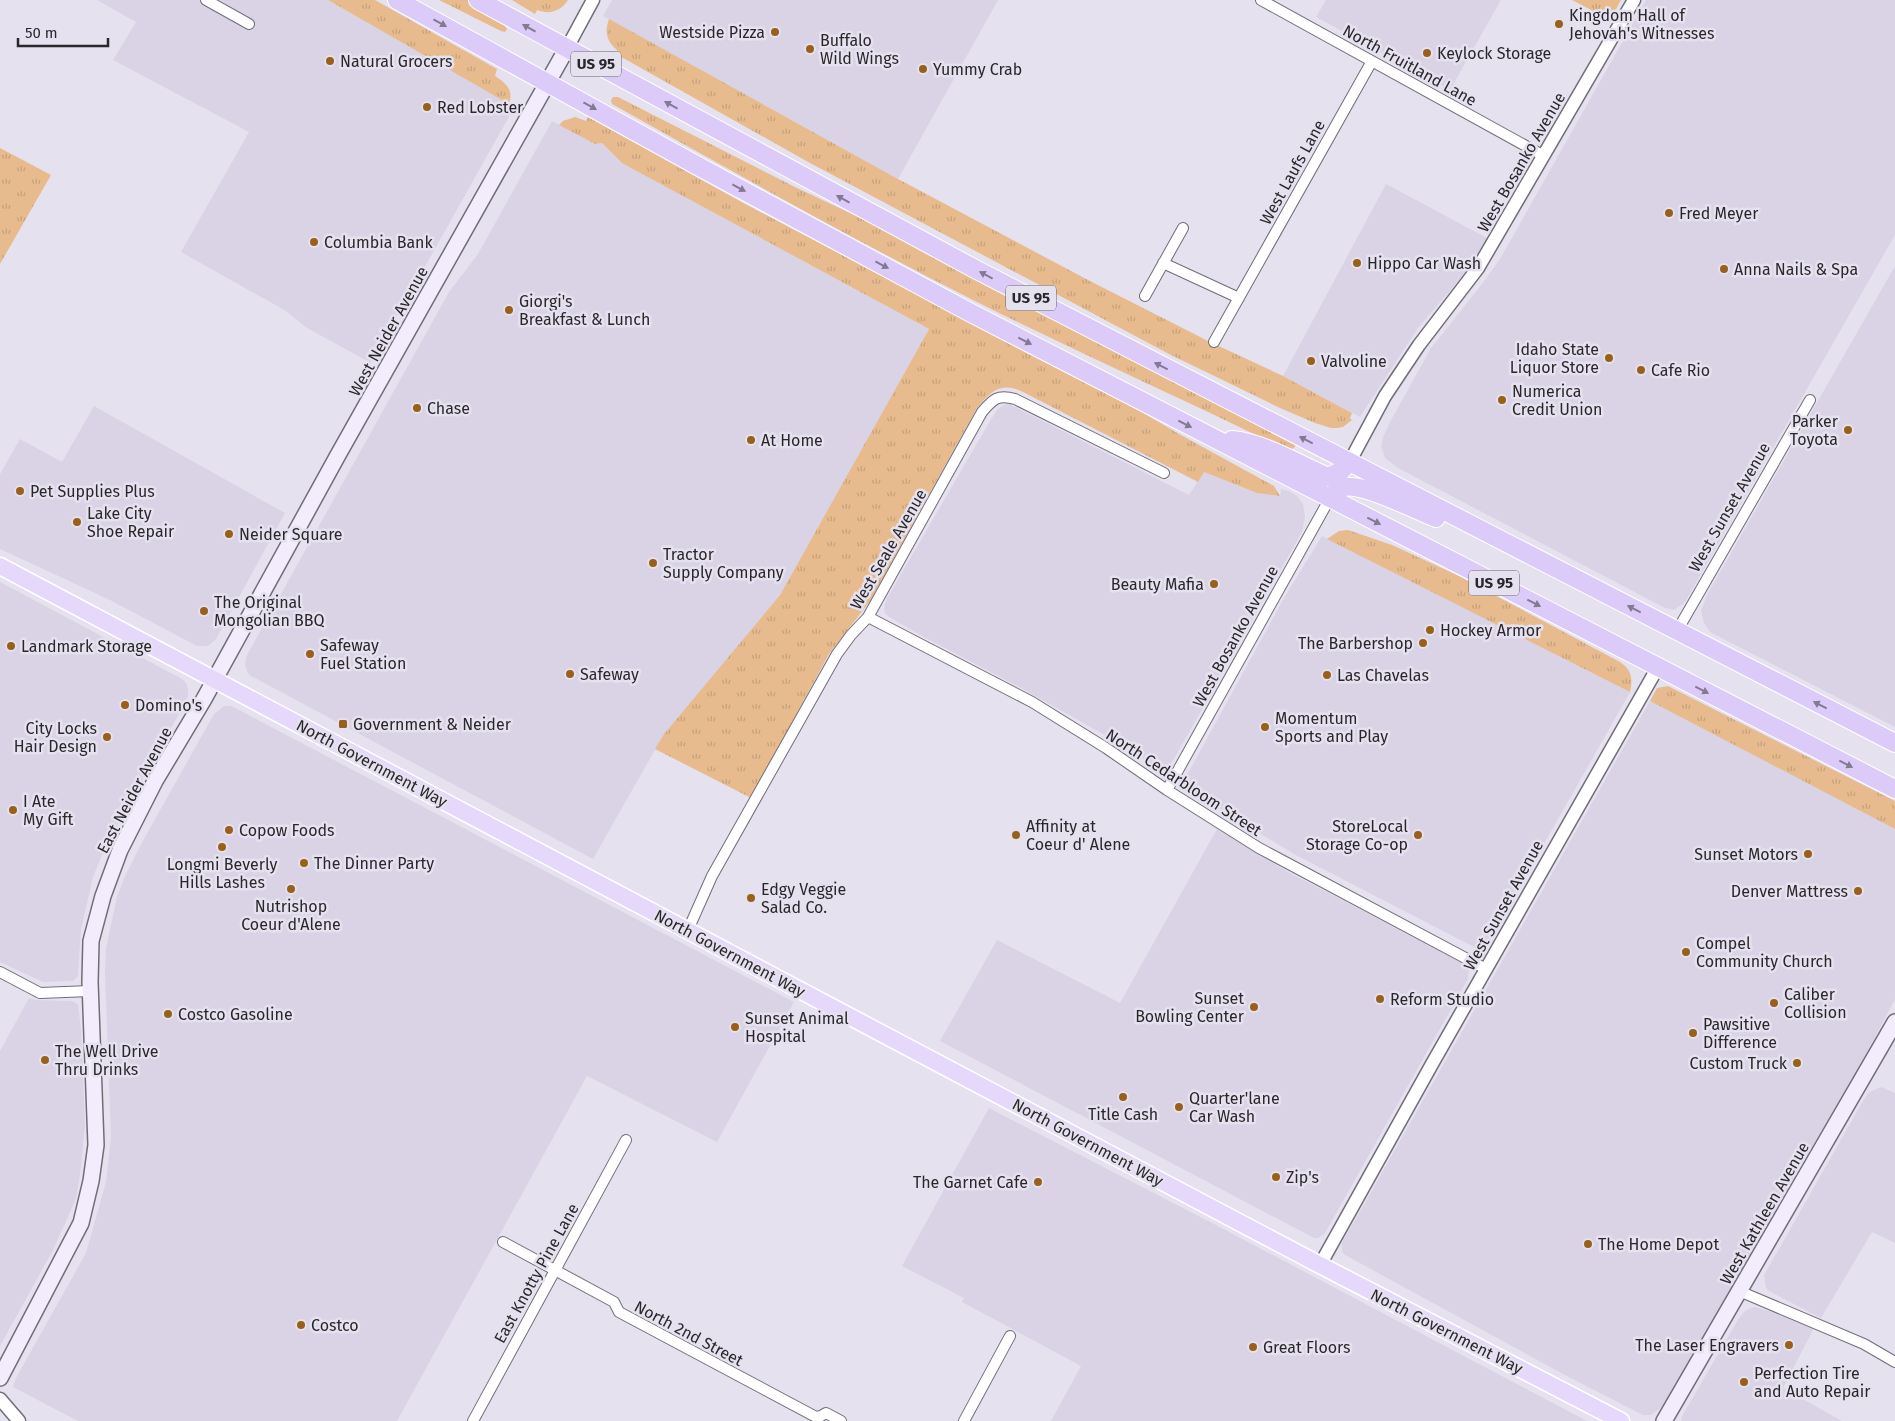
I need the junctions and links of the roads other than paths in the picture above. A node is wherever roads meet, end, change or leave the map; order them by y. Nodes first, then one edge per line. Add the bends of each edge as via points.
1 (206, 0) edge
2 (397, 0) edge
3 (478, 0) edge
4 (593, 0) edge
5 (1261, 0) edge
6 (1634, 0) edge
7 (250, 24) dead end
8 (567, 48) junction
9 (1372, 61) junction
10 (548, 83) junction
11 (1544, 156) junction
12 (1183, 228) dead end
13 (1163, 263) junction
14 (1144, 296) dead end
15 (1238, 298) junction
16 (1214, 342) dead end
17 (1810, 400) dead end
18 (1216, 439) junction
19 (1349, 463) junction
20 (1164, 473) dead end
21 (1330, 498) junction
22 (1479, 530) junction
23 (0, 566) edge
24 (868, 617) junction
25 (1677, 631) junction
26 (1658, 667) junction
27 (215, 680) junction
28 (1895, 743) edge
29 (1895, 789) edge
30 (1167, 790) junction
31 (688, 930) junction
32 (1486, 969) junction
33 (0, 972) edge
34 (90, 991) junction
35 (1895, 1022) edge
36 (626, 1140) dead end
37 (503, 1242) dead end
38 (1320, 1265) junction
39 (555, 1270) junction
40 (1739, 1291) junction
41 (1010, 1336) dead end
42 (1895, 1362) edge
43 (0, 1378) edge
44 (0, 1399) edge
45 (19, 1421) edge
46 (473, 1421) edge
47 (841, 1421) edge
48 (964, 1421) edge
49 (1621, 1421) edge
50 (1664, 1421) edge

1 - 7 street
2 -> 10 highway, US 95
8 -> 3 highway, US 95
4 - 8 street, West Neider Avenue
5 - 9 street, North Fruitland Lane
6 - 11 street, West Bosanko Avenue
8 - 10 main road, West Neider Avenue / US 95
19 -> 8 highway, US 95 via 975,269
9 - 11 street, North Fruitland Lane
9 - 15 street, West Laufs Lane
10 -> 18 highway, US 95 via 971,313
10 - 27 main road, West Neider Avenue
11 - 19 street, West Bosanko Avenue via 1478,268 1385,396
12 - 13 street
13 - 14 street
13 - 15 street
15 - 16 street, West Laufs Lane
17 - 25 street, West Sunset Avenue
18 - 19 highway via 1242,441 1328,477
18 - 21 highway, US 95
19 - 22 highway, US 95
20 - 24 street, West Seale Avenue via 1015,399 1000,397 991,401
21 - 22 highway via 1341,488 1365,488 1443,520
21 -> 26 highway, US 95
21 - 30 street, West Bosanko Avenue
25 -> 22 highway, US 95
23 - 27 main road, North Government Way
24 - 30 street, North Cedarbloom Street via 1032,702
24 - 31 street, West Seale Avenue via 837,654 712,876
28 -> 25 highway, US 95
26 -> 29 highway, US 95
26 - 32 street, West Sunset Avenue
27 - 31 main road, North Government Way
27 - 34 main road, East Neider Avenue via 155,781 120,850 91,941
30 - 32 street, North Cedarbloom Street via 1259,848
31 - 38 main road, North Government Way
32 - 38 street, West Sunset Avenue
33 - 34 street via 40,993
34 - 43 main road, East Neider Avenue via 96,1145 87,1198 78,1230
35 - 40 main road, West Kathleen Avenue
36 - 39 street, East Knotty Pine Lane
37 - 39 street, North 2nd Street
38 - 49 main road, North Government Way
39 - 46 street, East Knotty Pine Lane
39 - 47 street, North 2nd Street via 614,1302 619,1312 652,1330 816,1416 826,1413
40 - 42 street via 1864,1344
40 - 50 main road, West Kathleen Avenue
41 - 48 street
44 - 45 street

